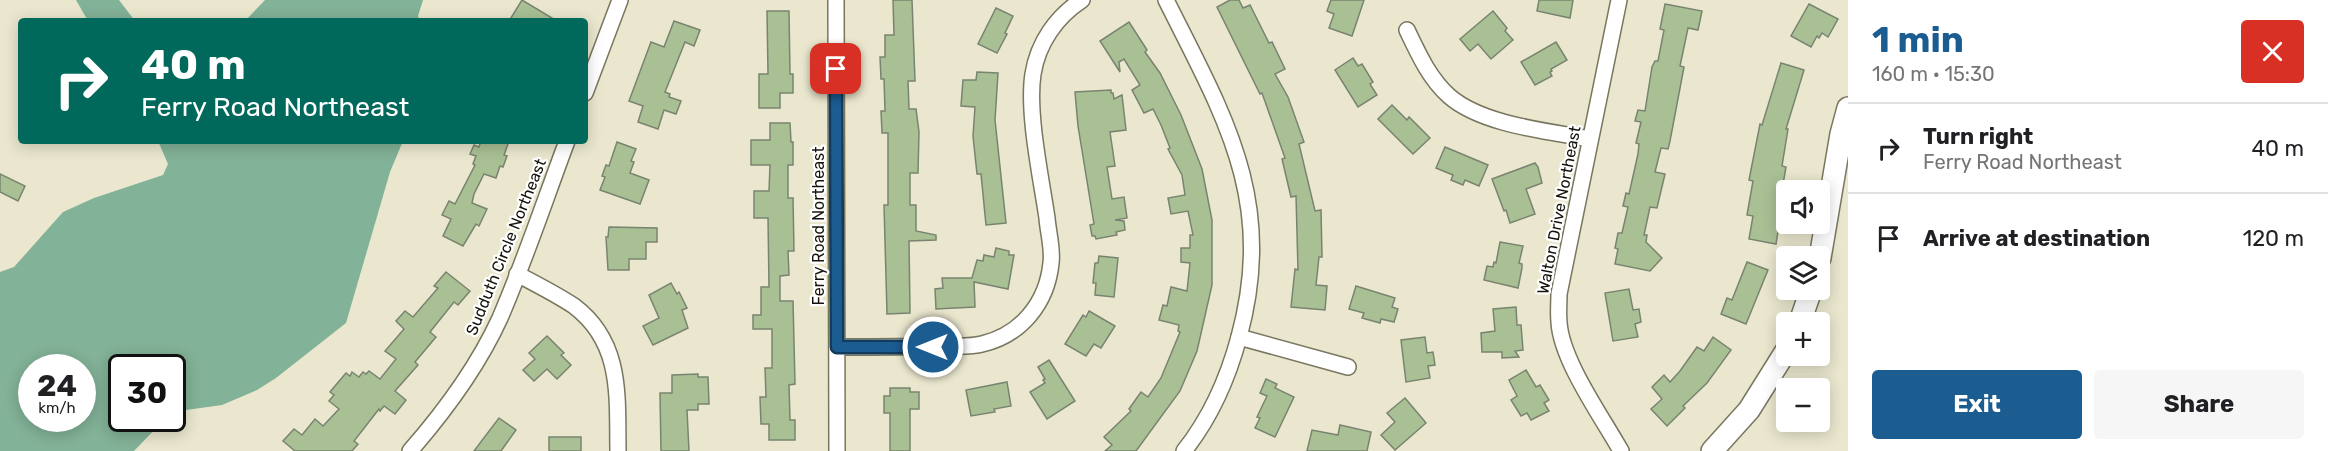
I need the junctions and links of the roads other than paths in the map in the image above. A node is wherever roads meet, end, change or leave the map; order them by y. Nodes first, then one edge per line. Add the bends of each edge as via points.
1 (620, 0) edge
2 (836, 0) edge
3 (1082, 0) edge
4 (1166, 0) edge
5 (1619, 0) edge
6 (1407, 30) dead end
7 (588, 85) edge
8 (1848, 108) edge
9 (1590, 139) junction
10 (566, 144) edge
11 (1822, 246) edge
12 (517, 274) junction
13 (1239, 337) junction
14 (837, 347) junction
15 (1777, 366) edge
16 (1348, 367) dead end
17 (410, 451) edge
18 (618, 451) edge
19 (837, 451) edge
20 (1184, 451) edge
21 (1621, 451) edge
22 (1712, 451) edge

1 - 7 street
2 - 14 street, Ferry Road Northeast
3 - 14 street via 1050,31 1032,75 1032,106 1051,263 1038,305 1012,332 981,345
4 - 13 street via 1229,129 1247,192 1252,263 1248,304
5 - 9 street, Walton Drive Northeast
6 - 9 street via 1428,71 1449,96 1468,109 1493,119
8 - 11 street
9 - 21 street, Walton Drive Northeast via 1559,294 1559,324 1575,370
10 - 12 street, Sudduth Circle Northeast
12 - 17 street, Sudduth Circle Northeast via 482,352 454,396
12 - 18 street via 574,307 600,334 617,386
13 - 16 street
13 - 20 street via 1213,408
14 - 19 street, Ferry Road Northeast
15 - 22 street via 1749,410

